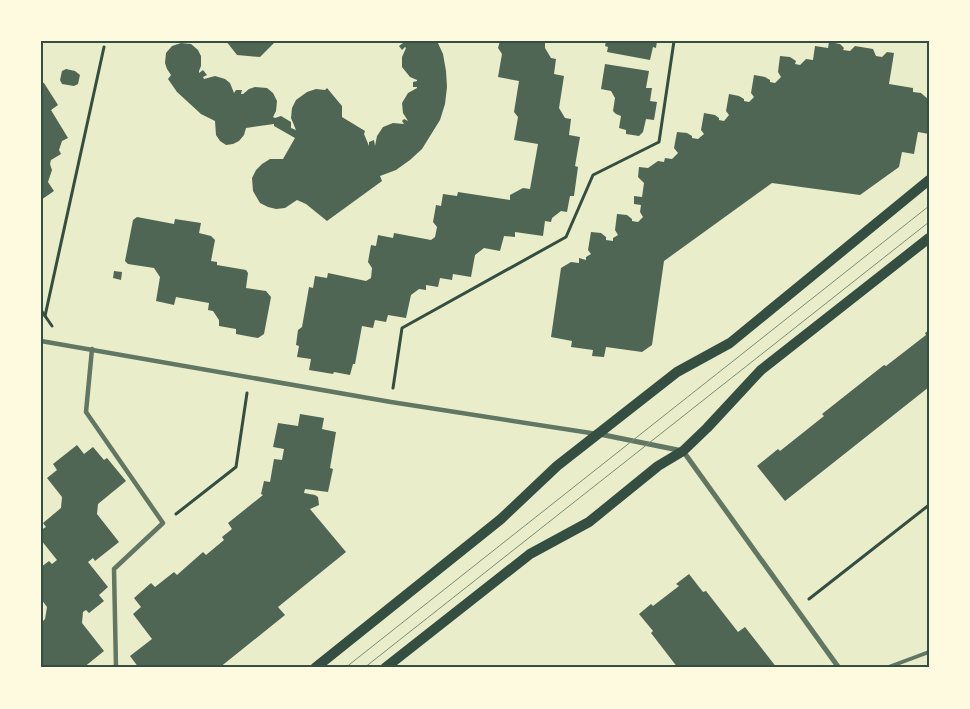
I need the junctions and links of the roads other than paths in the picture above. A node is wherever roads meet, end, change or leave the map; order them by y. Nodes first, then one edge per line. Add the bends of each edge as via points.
1 (118, 41) edge
2 (126, 41) edge
3 (929, 180) edge
4 (929, 238) edge
5 (41, 341) edge
6 (92, 349) junction
7 (598, 434) junction
8 (683, 450) junction
9 (929, 652) edge
10 (116, 668) edge
11 (315, 668) edge
12 (385, 668) edge
13 (840, 668) edge
14 (886, 668) edge

1 - 2 lane
3 - 7 main road via 730,343 677,372
4 - 8 main road via 761,370
5 - 6 street
6 - 7 street via 391,402
6 - 10 street via 86,412 163,523 114,569
7 - 8 street
7 - 11 main road via 557,466 501,519
8 - 12 main road via 588,522 530,554
8 - 13 street
9 - 14 lane

